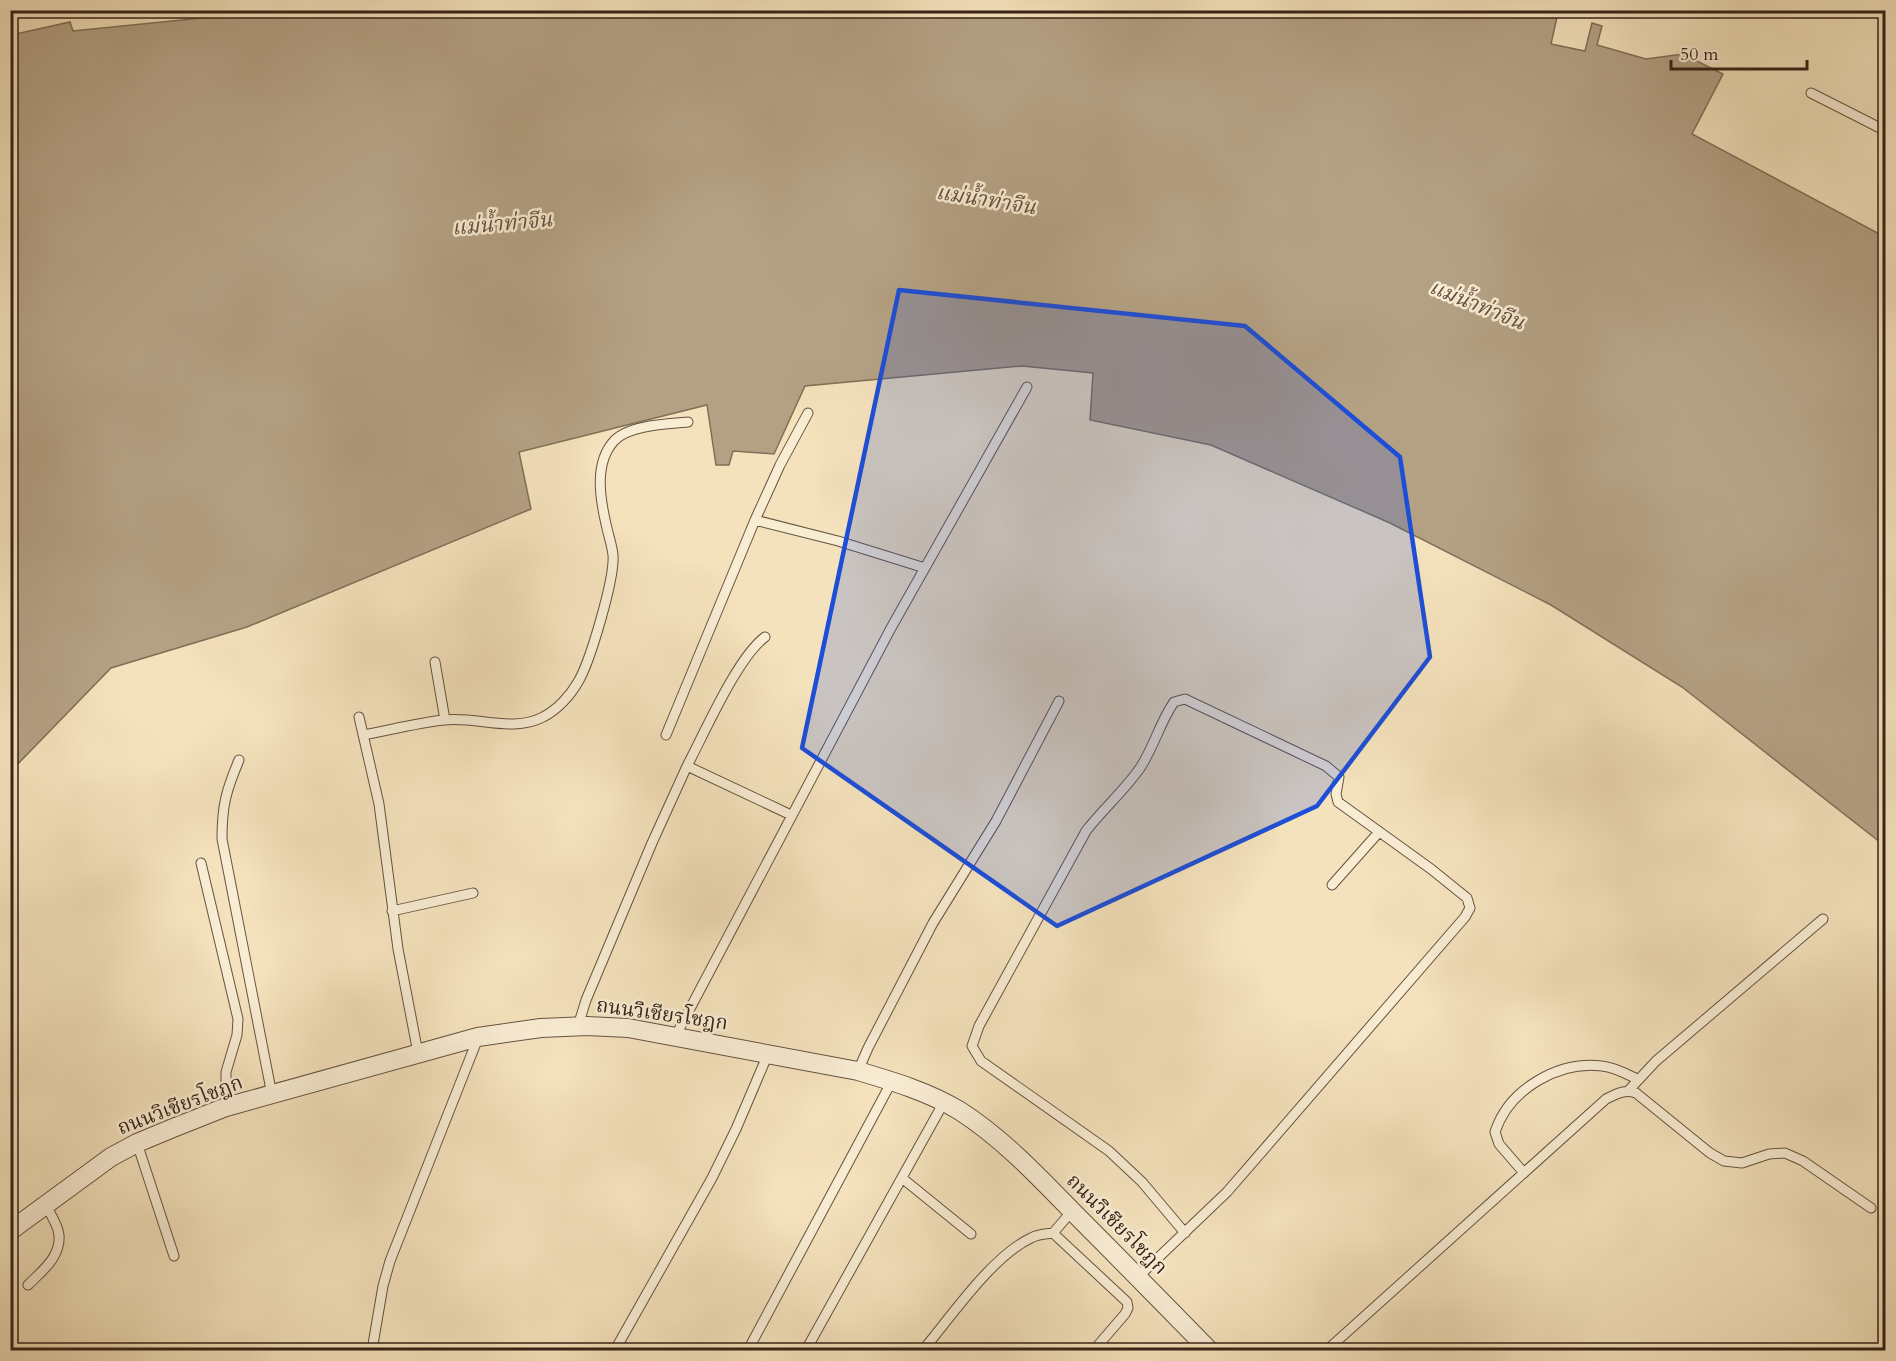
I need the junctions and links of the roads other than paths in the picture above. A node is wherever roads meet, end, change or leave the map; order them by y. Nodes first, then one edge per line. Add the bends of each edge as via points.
1 (1811, 93) dead end
2 (1886, 131) edge
3 (1027, 387) dead end
4 (808, 413) dead end
5 (688, 422) dead end
6 (754, 520) junction
7 (925, 568) junction
8 (765, 637) dead end
9 (435, 662) dead end
10 (1059, 701) dead end
11 (359, 717) dead end
12 (445, 720) junction
13 (363, 735) junction
14 (666, 735) dead end
15 (239, 760) dead end
16 (687, 766) junction
17 (791, 815) junction
18 (1379, 832) junction
19 (201, 863) dead end
20 (1332, 885) dead end
21 (473, 893) dead end
22 (392, 910) junction
23 (1823, 919) dead end
24 (578, 1026) junction
25 (478, 1037) junction
26 (675, 1037) junction
27 (418, 1053) junction
28 (768, 1054) junction
29 (858, 1071) junction
30 (1637, 1079) junction
31 (892, 1081) junction
32 (1629, 1090) junction
33 (272, 1095) junction
34 (944, 1102) junction
35 (226, 1107) junction
36 (137, 1143) junction
37 (1524, 1173) junction
38 (902, 1178) junction
39 (45, 1204) junction
40 (1871, 1208) dead end
41 (1072, 1211) junction
42 (10, 1232) edge
43 (1053, 1233) junction
44 (1185, 1233) junction
45 (970, 1234) dead end
46 (174, 1256) dead end
47 (1138, 1277) junction
48 (28, 1285) dead end
49 (372, 1350) edge
50 (615, 1350) edge
51 (748, 1350) edge
52 (806, 1350) edge
53 (923, 1350) edge
54 (1094, 1350) edge
55 (1209, 1350) edge
56 (1327, 1350) edge

1 - 2 lane
3 - 7 lane
4 - 6 lane
5 - 12 lane via 629,432 615,439 606,452 600,481 613,555 612,578 579,681 566,698 554,711 529,723
6 - 7 lane
6 - 14 lane
7 - 17 lane
8 - 16 lane via 743,662
9 - 12 lane
10 - 29 lane via 996,821 933,923
11 - 13 lane
12 - 13 lane
13 - 22 lane via 379,804
15 - 33 lane via 222,809 222,839
16 - 17 lane
16 - 24 lane
17 - 26 lane
18 - 20 lane
18 - 44 lane via 1467,898 1470,908 1227,1192
18 - 44 lane via 1338,802 1339,777 1326,766 1185,699 1174,702 1142,766 1086,831 979,1026 972,1046 981,1061 1108,1150 1142,1182
19 - 35 lane via 238,1019 226,1072
21 - 22 lane
22 - 27 lane
23 - 30 lane
24 - 25 street, ถนนวิเชียรโชฎก
24 - 26 street, ถนนวิเชียรโชฎก via 628,1028
25 - 27 street, ถนนวิเชียรโชฎก
25 - 49 lane via 390,1261
26 - 28 street, ถนนวิเชียรโชฎก
27 - 33 street, ถนนวิเชียรโชฎก
28 - 29 street, ถนนวิเชียรโชฎก
28 - 50 lane via 712,1178
29 - 31 street, ถนนวิเชียรโชฎก
30 - 32 lane
30 - 37 lane via 1604,1066 1584,1066 1565,1069 1525,1088 1504,1111 1495,1132 1499,1144
31 - 34 street, ถนนวิเชียรโชฎก
31 - 51 lane
32 - 37 lane via 1605,1099
32 - 40 lane via 1724,1161 1742,1163 1785,1153
33 - 35 street, ถนนวิเชียรโชฎก
34 - 38 lane
34 - 41 street, ถนนวิเชียรโชฎก via 992,1135
35 - 36 street, ถนนวิเชียรโชฎก
36 - 39 street, ถนนวิเชียรโชฎก
36 - 46 lane
37 - 56 lane
38 - 45 lane
38 - 52 lane
39 - 42 street, ถนนวิเชียรโชฎก
39 - 48 lane via 59,1234 58,1248 53,1260
41 - 43 lane
41 - 47 street, ถนนวิเชียรโชฎก
43 - 53 lane via 1031,1237 1004,1256
43 - 54 lane via 1127,1302 1125,1314
44 - 47 lane
47 - 55 street, ถนนวิเชียรโชฎก

